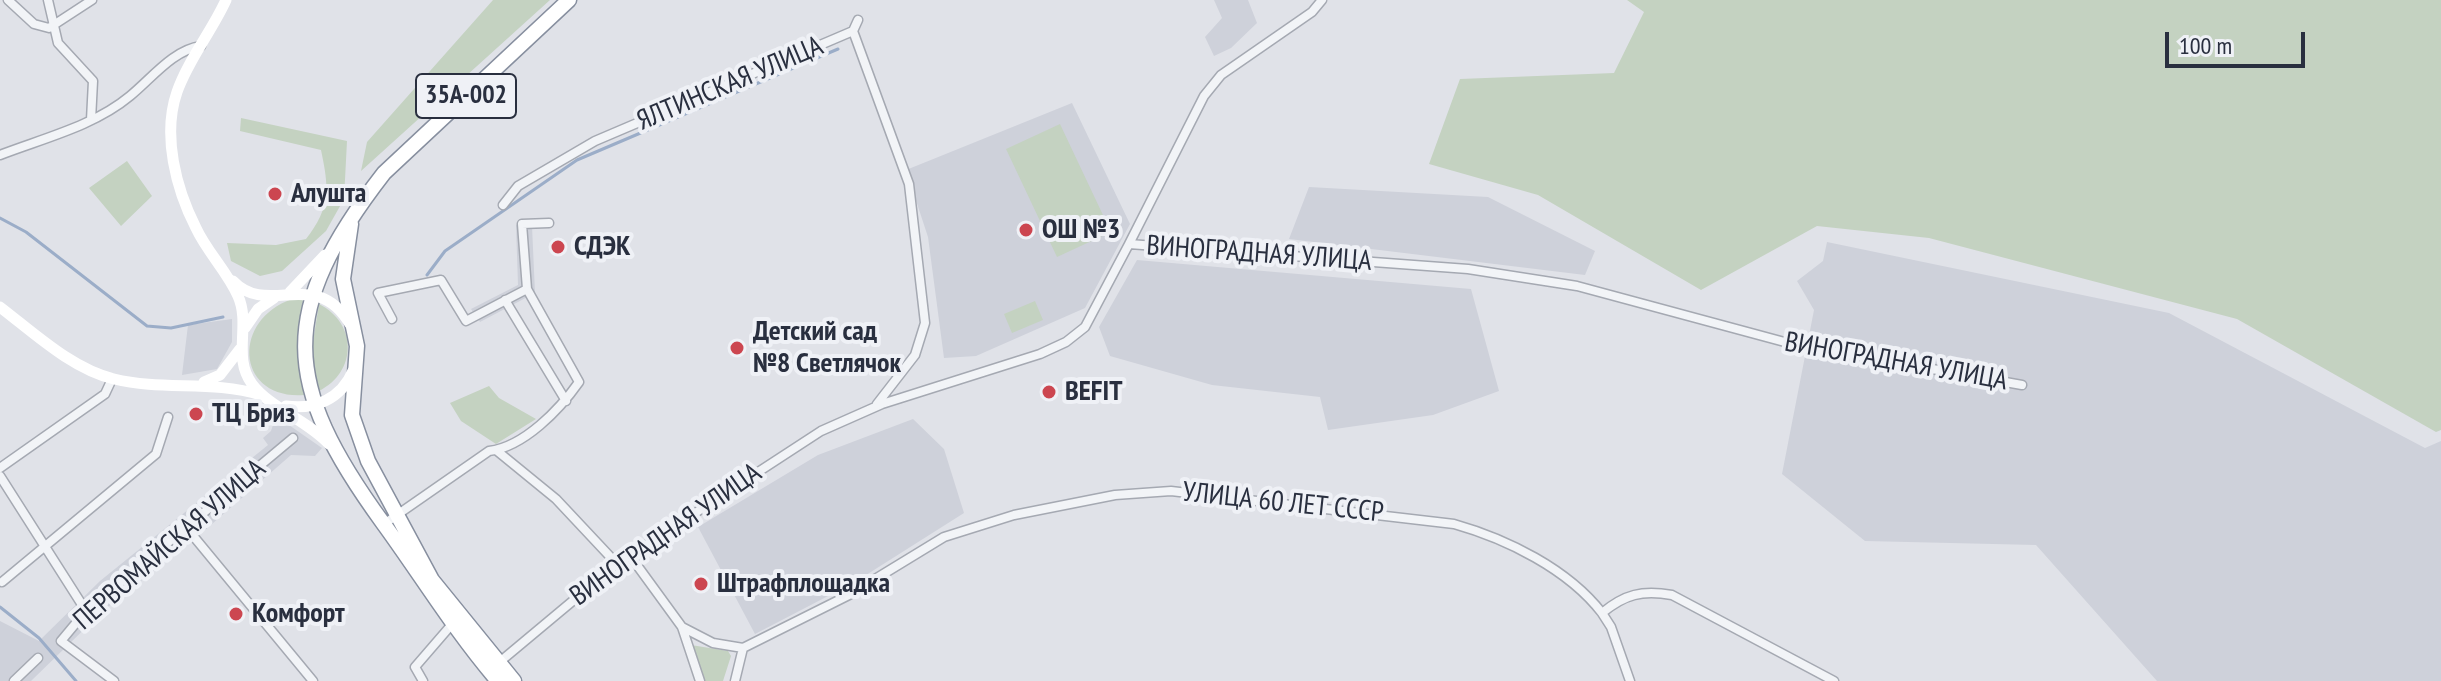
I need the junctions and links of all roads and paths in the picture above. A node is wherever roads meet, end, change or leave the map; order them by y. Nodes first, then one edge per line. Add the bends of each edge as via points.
1 (8, 0) edge
2 (48, 0) edge
3 (92, 0) edge
4 (226, 0) edge
5 (569, 0) edge
6 (1322, 0) edge
7 (858, 20) dead end
8 (53, 25) junction
9 (853, 31) junction
10 (201, 46) junction
11 (91, 120) junction
12 (0, 155) edge
13 (366, 196) junction
14 (503, 205) dead end
15 (549, 223) dead end
16 (335, 242) junction
17 (1129, 244) junction
18 (224, 272) junction
19 (527, 289) junction
20 (284, 294) junction
21 (312, 294) junction
22 (505, 300) junction
23 (0, 307) edge
24 (392, 319) dead end
25 (353, 329) junction
26 (244, 332) junction
27 (241, 347) junction
28 (355, 364) junction
29 (112, 379) junction
30 (200, 384) junction
31 (2022, 385) dead end
32 (263, 395) junction
33 (566, 401) junction
34 (274, 402) junction
35 (313, 406) junction
36 (874, 407) junction
37 (168, 417) dead end
38 (293, 438) dead end
39 (332, 447) junction
40 (493, 450) junction
41 (0, 468) edge
42 (0, 476) edge
43 (390, 520) junction
44 (185, 526) junction
45 (46, 544) junction
46 (631, 557) junction
47 (617, 564) junction
48 (2, 582) dead end
49 (86, 611) junction
50 (1602, 613) junction
51 (453, 623) junction
52 (682, 627) junction
53 (743, 648) junction
54 (38, 658) dead end
55 (495, 672) edge
56 (14, 681) edge
57 (114, 681) edge
58 (313, 681) edge
59 (423, 681) edge
60 (514, 681) edge
61 (700, 681) edge
62 (735, 681) edge
63 (1630, 681) edge
64 (1834, 681) edge

1 - 8 street via 34,24
2 - 8 street
3 - 8 street
4 - 10 main road
5 - 13 highway, 35А-002 via 384,173
6 - 17 street via 1221,75 1204,96
7 - 9 street, ЯЛТИНСКАЯ УЛИЦА
8 - 11 street via 58,43 93,81
9 - 14 street, ЯЛТИНСКАЯ УЛИЦА via 595,141 518,186
9 - 36 street, ЯЛТИНСКАЯ УЛИЦА via 909,184 925,323 915,355
10 - 11 street via 186,48 127,98
10 - 18 main road via 177,91 172,154 183,201
11 - 12 street
13 - 16 highway, 35А-002
13 - 25 highway, 35А-002 via 344,254
15 - 19 street via 522,224
16 - 20 main road, 35А-002
16 - 21 highway, 35А-002
17 - 31 street, ВИНОГРАДНАЯ УЛИЦА via 1483,271 1577,286 1792,344
17 - 36 street, ВИНОГРАДНАЯ УЛИЦА via 1085,327 1066,342
18 - 20 main road via 250,294
18 - 26 main road via 238,297
19 - 22 street
19 - 33 street via 579,382
20 - 21 main road
20 - 26 main road, 35А-002 via 258,309
21 - 25 main road via 330,301
21 - 35 highway, 35А-002 via 304,343
22 - 24 street via 466,321 441,280 378,293
22 - 33 street
23 - 29 main road via 78,364
25 - 28 highway, 35А-002
26 - 27 main road, 35А-002
27 - 30 main road via 220,375
27 - 32 main road via 246,374
28 - 35 main road via 345,386
28 - 43 highway, 35А-002 via 352,415
29 - 30 main road
29 - 41 street via 105,394
30 - 32 main road
32 - 34 main road
33 - 40 street
34 - 35 main road
34 - 39 main road
35 - 39 highway, 35А-002
36 - 46 street, ВИНОГРАДНАЯ УЛИЦА via 776,458
37 - 45 street via 156,454
38 - 44 street, ПЕРВОМАЙСКАЯ УЛИЦА
39 - 43 highway
40 - 43 street
40 - 47 street via 556,499
42 - 45 street
43 - 51 highway
43 - 55 highway
44 - 49 street, ПЕРВОМАЙСКАЯ УЛИЦА
44 - 58 street
45 - 48 street
45 - 49 street
46 - 47 street, ВИНОГРАДНАЯ УЛИЦА
46 - 52 street
47 - 55 street, ВИНОГРАДНАЯ УЛИЦА
49 - 57 street, ПЕРВОМАЙСКАЯ УЛИЦА via 61,641
50 - 53 street, УЛИЦА 60 ЛЕТ СССР via 1544,564 1478,530 1145,492 1014,515 944,537 849,595
50 - 63 street
50 - 64 street via 1618,600 1646,591 1672,595
51 - 55 highway
51 - 59 street via 415,667
52 - 53 street via 713,643
52 - 61 street
53 - 62 street
54 - 56 street
55 - 60 highway

